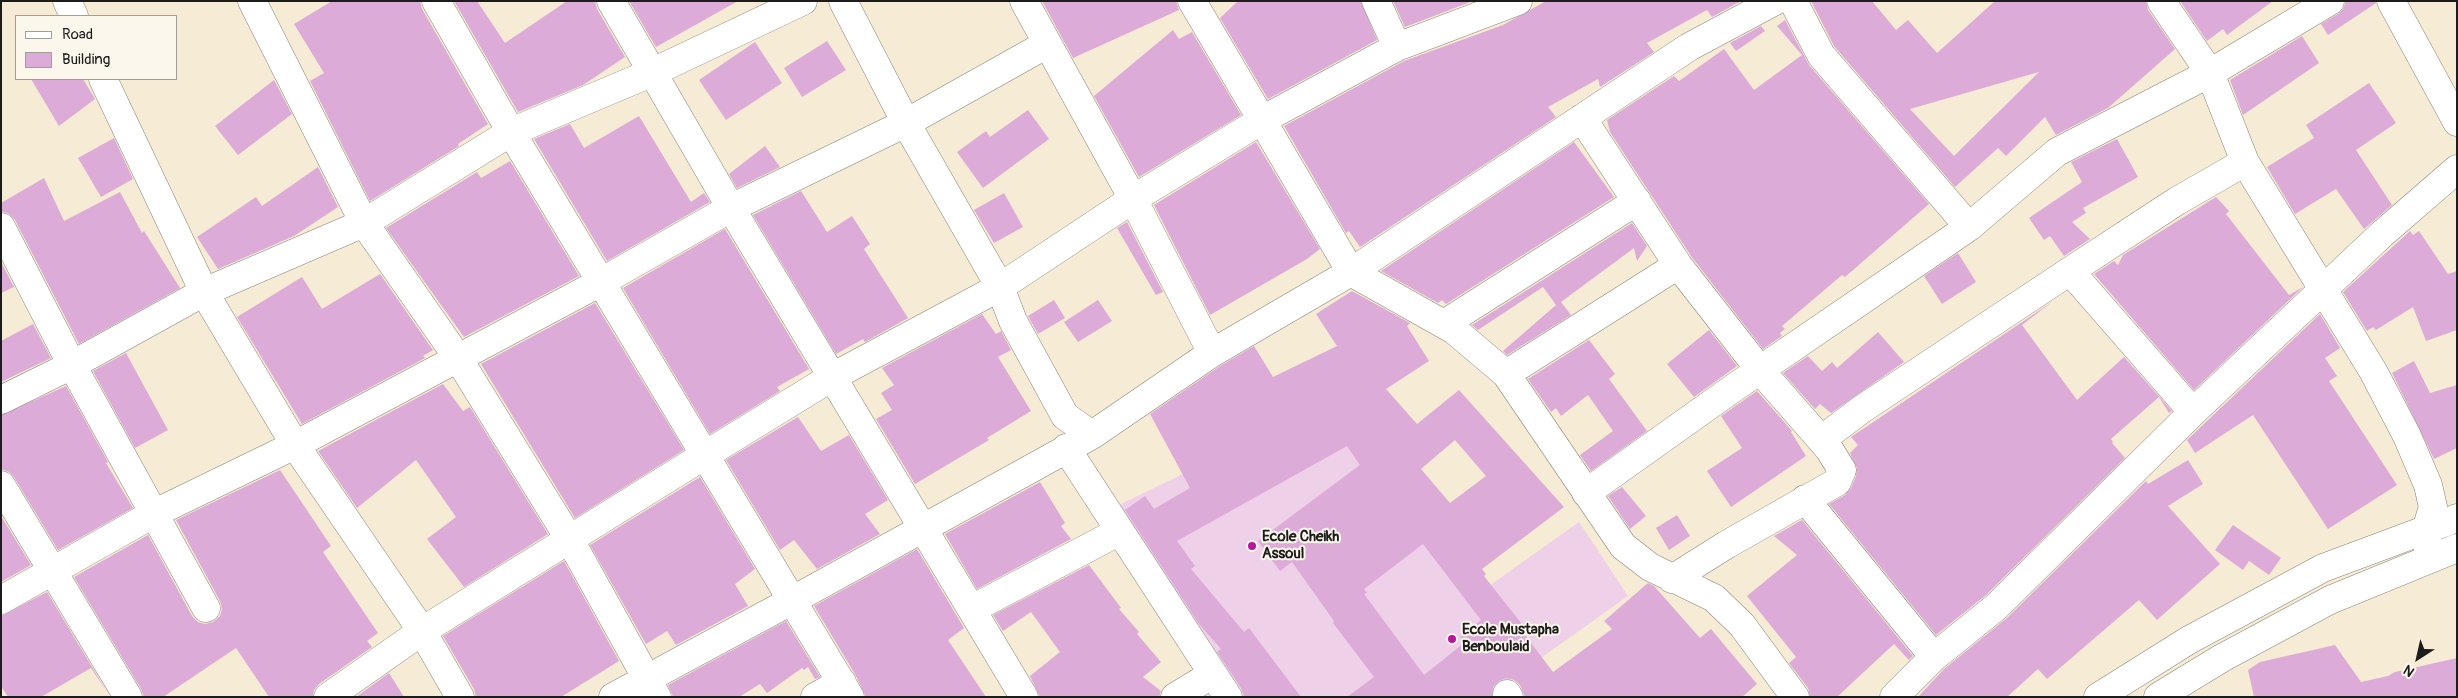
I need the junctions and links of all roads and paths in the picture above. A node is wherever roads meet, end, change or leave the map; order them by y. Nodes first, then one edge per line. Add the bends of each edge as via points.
1 (67, 1) edge
2 (252, 1) edge
3 (436, 1) edge
4 (611, 1) edge
5 (803, 1) edge
6 (843, 1) edge
7 (1024, 1) edge
8 (1192, 1) edge
9 (1376, 1) edge
10 (1518, 1) edge
11 (1775, 1) edge
12 (1793, 1) edge
13 (2161, 1) edge
14 (2330, 1) edge
15 (2391, 1) edge
16 (74, 15) edge
17 (1047, 44) junction
18 (1397, 47) junction
19 (652, 73) junction
20 (2210, 73) junction
21 (104, 80) edge
22 (1582, 118) junction
23 (1262, 120) junction
24 (906, 122) junction
25 (2457, 122) edge
26 (511, 132) junction
27 (2245, 162) junction
28 (2457, 169) edge
29 (1133, 200) junction
30 (1636, 201) junction
31 (731, 208) junction
32 (364, 222) junction
33 (1, 227) edge
34 (1969, 227) junction
35 (1678, 265) junction
36 (2070, 271) junction
37 (1351, 272) junction
38 (601, 282) junction
39 (1000, 287) junction
40 (2323, 290) junction
41 (204, 292) junction
42 (1444, 324) junction
43 (1212, 353) junction
44 (458, 358) junction
45 (72, 365) junction
46 (1760, 370) junction
47 (1506, 374) junction
48 (832, 377) junction
49 (1, 400) edge
50 (2193, 412) junction
51 (1092, 435) junction
52 (1820, 440) junction
53 (295, 445) junction
54 (1066, 448) junction
55 (705, 455) junction
56 (1, 485) edge
57 (1586, 493) junction
58 (1805, 500) junction
59 (153, 514) junction
60 (2457, 518) edge
61 (924, 527) junction
62 (1120, 530) junction
63 (2426, 530) junction
64 (570, 540) junction
65 (2457, 548) edge
66 (2429, 559) junction
67 (53, 571) junction
68 (1672, 579) junction
69 (1, 600) edge
70 (793, 600) junction
71 (206, 608) dead end
72 (972, 609) junction
73 (422, 631) junction
74 (1934, 657) junction
75 (1213, 674) junction
76 (652, 687) edge
77 (846, 690) edge
78 (128, 697) edge
79 (328, 697) edge
80 (460, 697) edge
81 (613, 697) edge
82 (814, 697) edge
83 (1024, 697) edge
84 (1175, 697) edge
85 (1228, 697) edge
86 (1795, 697) edge
87 (1894, 697) edge
88 (2098, 697) edge
89 (2158, 697) edge

1 - 16 street
2 - 32 street
3 - 26 street
4 - 19 street
5 - 19 street
6 - 24 street
7 - 17 street
8 - 23 street
9 - 18 street
10 - 18 street
11 - 22 street via 1689,47
12 - 34 street via 1821,56
13 - 20 street
14 - 20 street
15 - 25 street
17 - 24 street
17 - 29 street
18 - 23 street
19 - 26 street
19 - 31 street
20 - 27 street
20 - 34 street via 2057,152
21 - 41 street
22 - 30 street
22 - 37 street
23 - 29 street
23 - 37 street
24 - 31 street
24 - 39 street
26 - 32 street
26 - 38 street
27 - 36 street via 2177,201
27 - 40 street
28 - 40 street
29 - 39 street
29 - 43 street
30 - 35 street
30 - 42 street
31 - 38 street
31 - 48 street
32 - 41 street
32 - 44 street
33 - 45 street
34 - 46 street
35 - 46 street
35 - 47 street
36 - 50 street
36 - 52 street
37 - 42 street
37 - 43 street
38 - 44 street
38 - 55 street
39 - 48 street
39 - 51 street via 1013,321 1065,416
40 - 50 street
40 - 63 street via 2373,371 2407,436 2428,485 2433,507
41 - 45 street
41 - 53 street
42 - 47 street
43 - 51 street
44 - 53 street
44 - 64 street
45 - 49 street
45 - 59 street
46 - 52 street
46 - 57 street
47 - 57 street
48 - 55 street
48 - 61 street
50 - 74 street via 1996,608
51 - 54 street
52 - 58 street via 1842,470 1837,482
53 - 59 street
53 - 73 street
54 - 61 street
54 - 62 street
55 - 64 street
55 - 70 street
56 - 67 street
57 - 68 street via 1623,546 1650,568
58 - 68 street
58 - 74 street
59 - 67 street
59 - 71 street
60 - 63 street
61 - 70 street
61 - 72 street
62 - 72 street
62 - 75 street
63 - 66 street
63 - 88 street via 2324,568 2190,640
64 - 73 street
64 - 76 street
65 - 66 street
66 - 89 street via 2330,600 2222,658
67 - 69 street
67 - 78 street
68 - 86 street via 1714,598 1742,625
70 - 76 street
70 - 77 street
72 - 83 street
73 - 79 street
73 - 80 street
74 - 87 street
75 - 84 street
75 - 85 street
76 - 81 street
77 - 82 street

